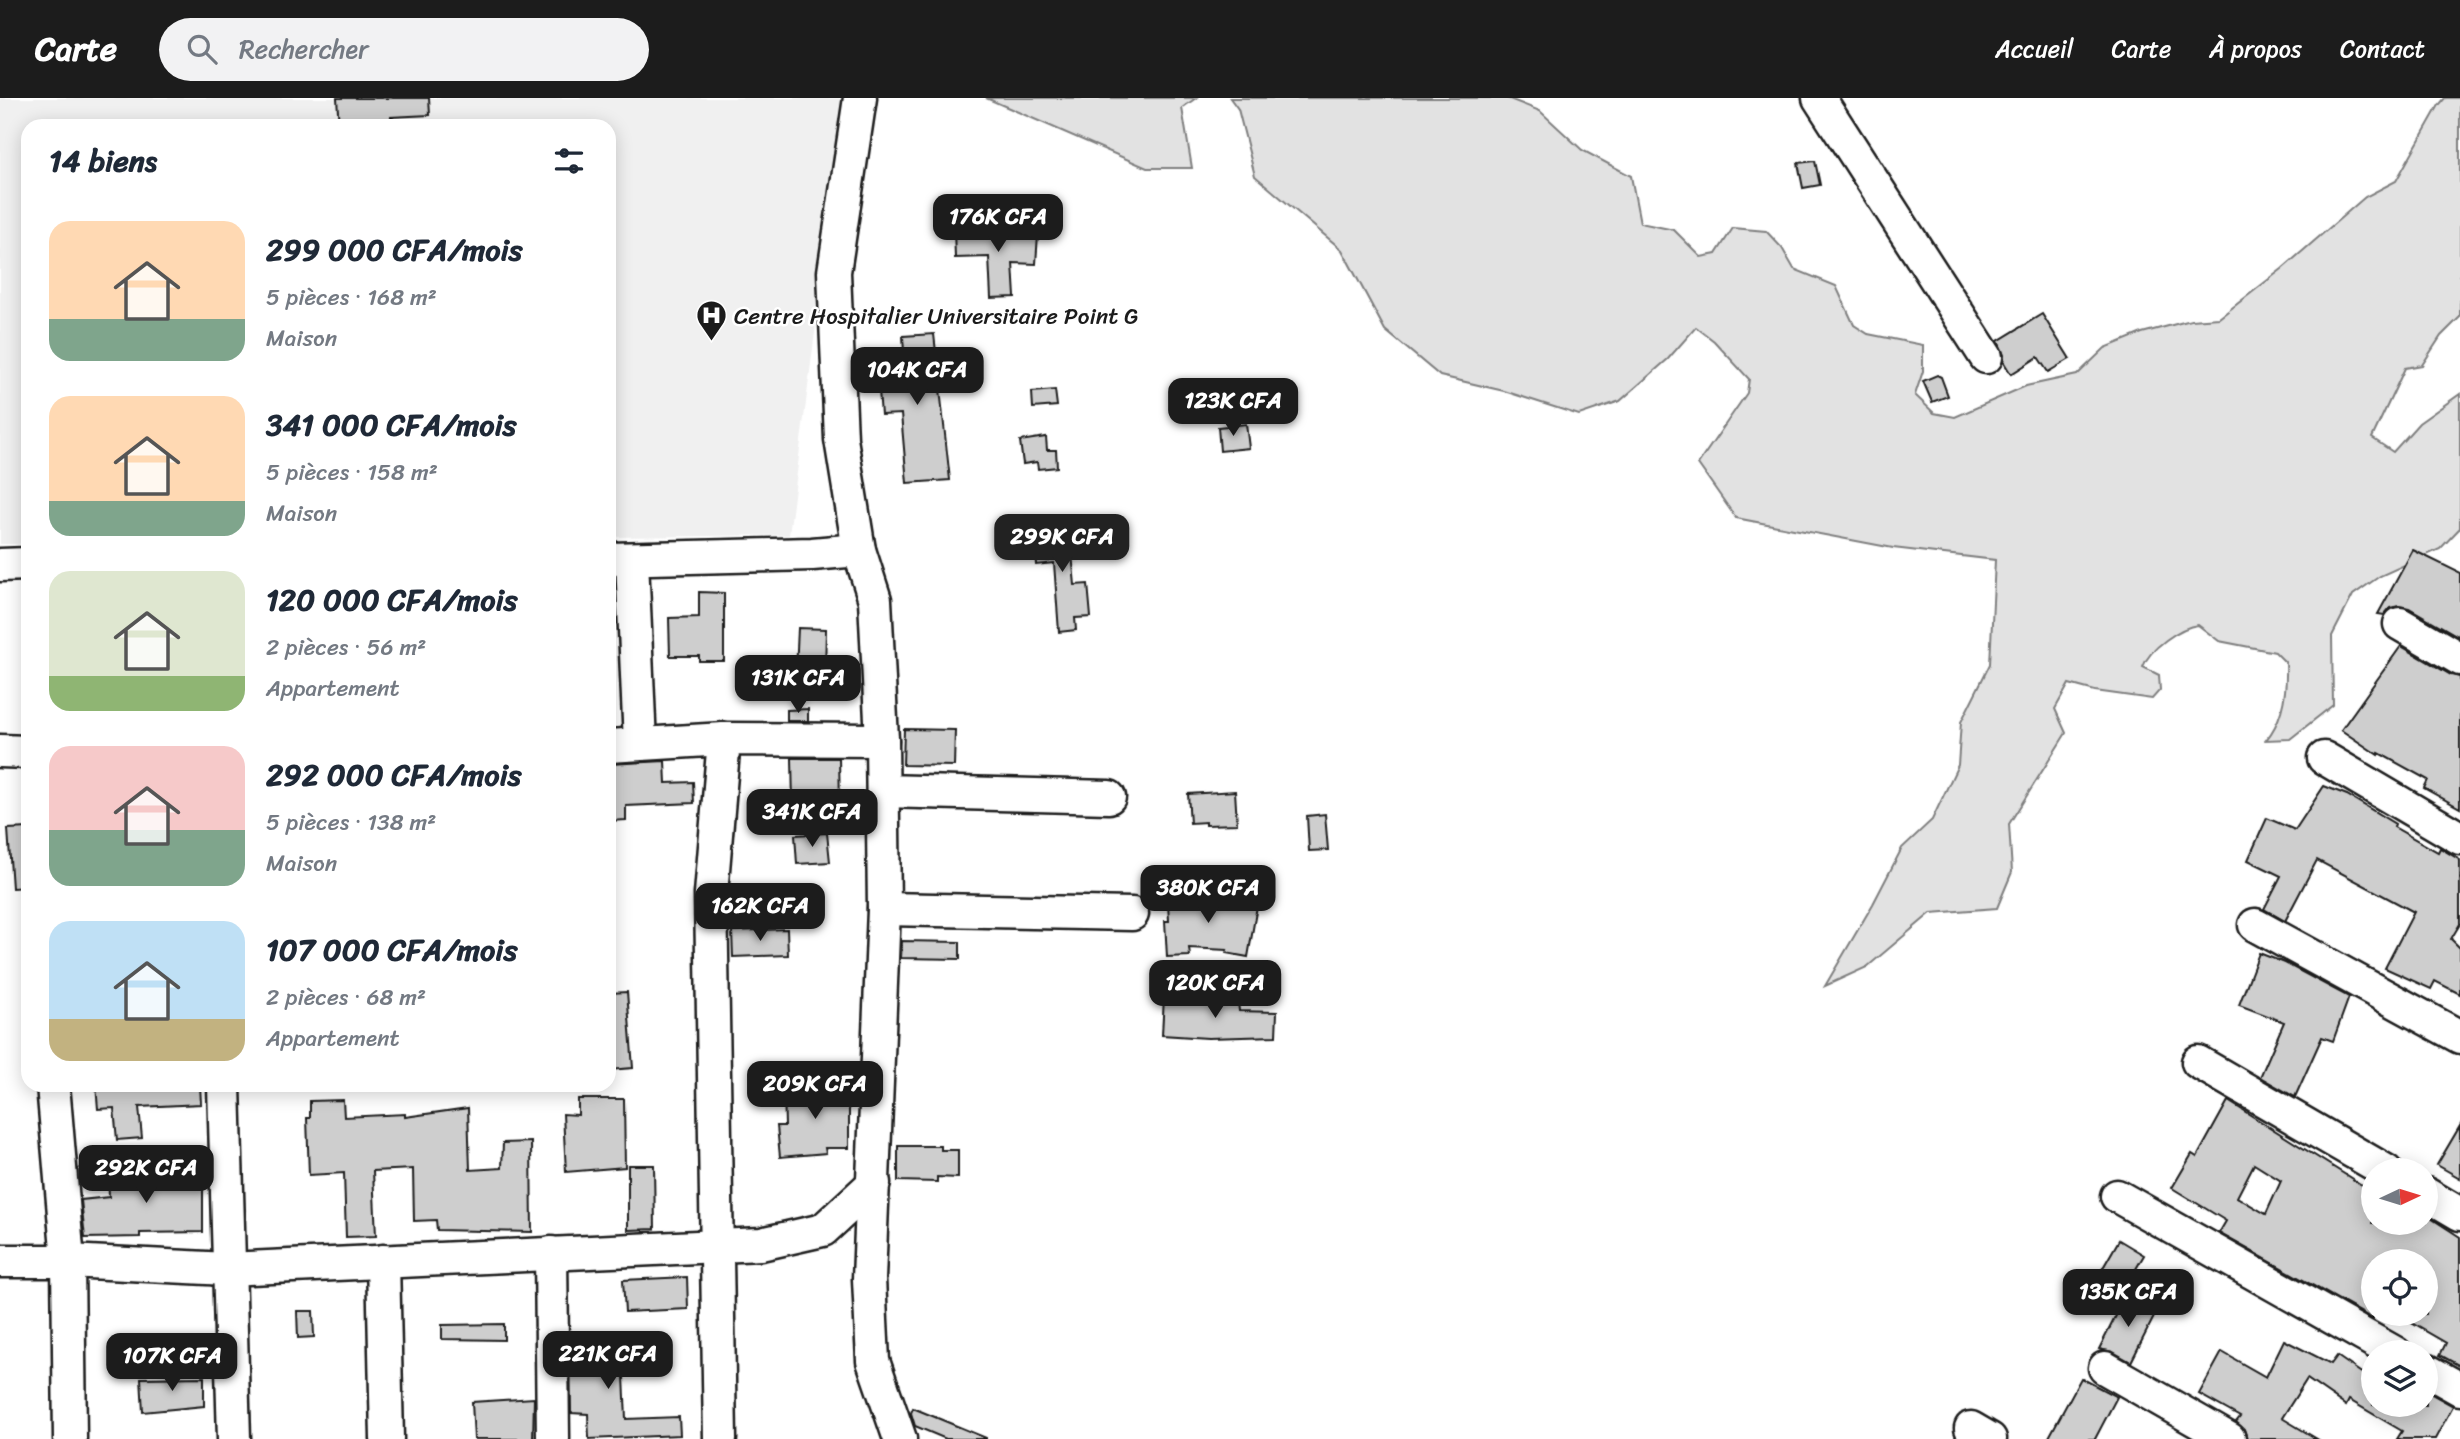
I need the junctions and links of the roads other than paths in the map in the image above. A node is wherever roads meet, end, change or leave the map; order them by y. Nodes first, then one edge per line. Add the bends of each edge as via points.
1 (860, 98) edge
2 (1819, 98) edge
3 (1986, 357) dead end
4 (859, 550) junction
5 (620, 560) edge
6 (21, 564) edge
7 (0, 565) edge
8 (2400, 624) dead end
9 (2460, 659) edge
10 (724, 739) junction
11 (882, 740) junction
12 (624, 745) edge
13 (0, 751) edge
14 (21, 752) edge
15 (2324, 758) dead end
16 (883, 791) junction
17 (1109, 797) dead end
18 (2460, 838) edge
19 (884, 909) junction
20 (1132, 914) dead end
21 (2255, 925) dead end
22 (2460, 1037) edge
23 (2197, 1062) dead end
24 (54, 1092) edge
25 (223, 1092) edge
26 (2363, 1158) edge
27 (874, 1183) junction
28 (2117, 1196) dead end
29 (2438, 1201) edge
30 (2460, 1214) edge
31 (716, 1246) junction
32 (551, 1254) junction
33 (1, 1259) edge
34 (68, 1261) junction
35 (383, 1261) junction
36 (228, 1269) junction
37 (2372, 1340) edge
38 (2105, 1368) dead end
39 (2438, 1377) edge
40 (2460, 1389) edge
41 (70, 1439) edge
42 (234, 1439) edge
43 (387, 1439) edge
44 (553, 1439) edge
45 (720, 1439) edge
46 (900, 1439) edge
47 (2229, 1439) edge

1 - 4 street via 834,272 841,439
2 - 3 street
4 - 5 street
4 - 11 street via 875,600
5 - 12 street
6 - 7 street
8 - 9 street
10 - 11 street
10 - 12 street
10 - 31 street via 710,894
11 - 16 street
13 - 14 street
15 - 18 street
16 - 17 street
16 - 19 street
19 - 20 street
19 - 27 street
21 - 22 street
23 - 26 street
24 - 34 street
25 - 36 street
27 - 31 street via 822,1230 761,1244
27 - 46 street via 869,1279 873,1361
28 - 37 street
29 - 30 street
31 - 32 street
31 - 45 street
32 - 35 street
32 - 44 street
33 - 34 street
34 - 36 street
34 - 41 street
35 - 36 street
35 - 43 street
36 - 42 street
38 - 47 street
39 - 40 street

